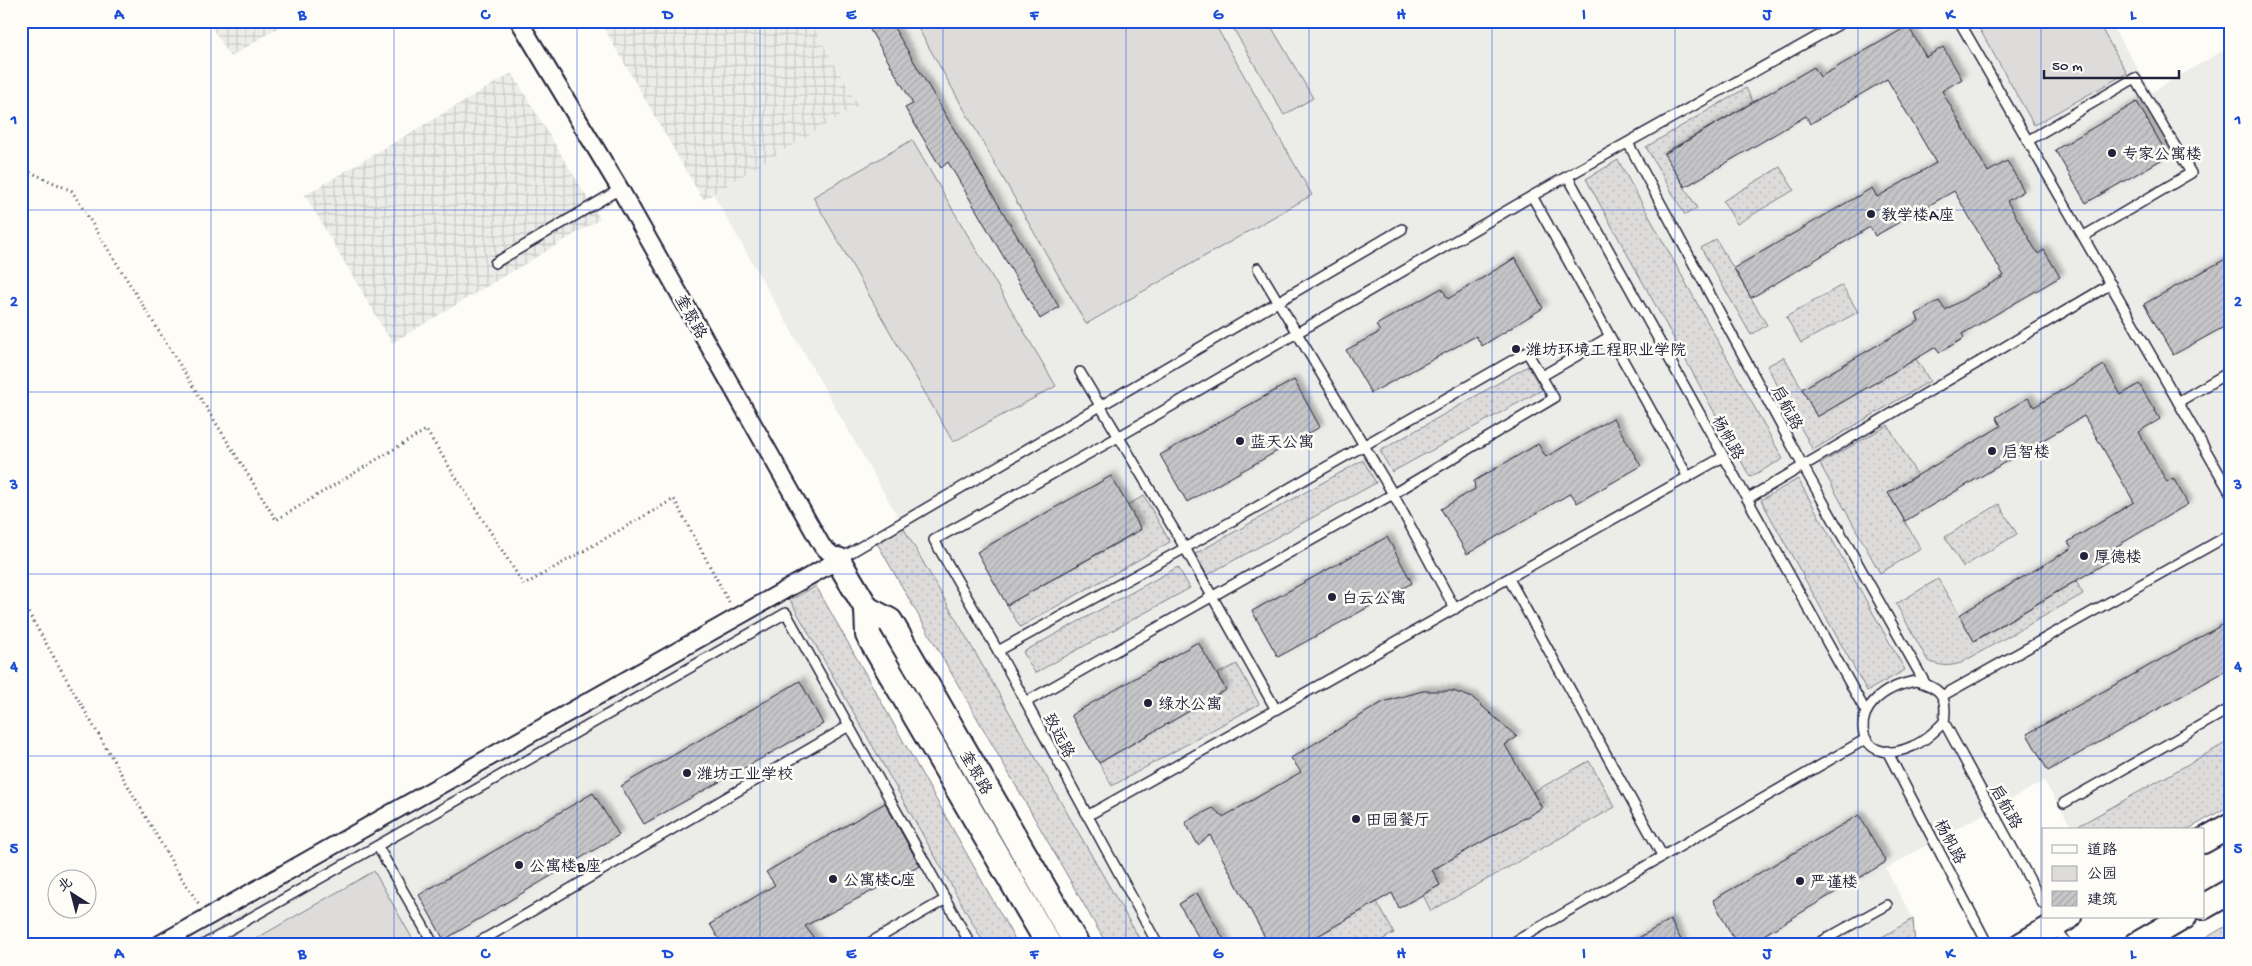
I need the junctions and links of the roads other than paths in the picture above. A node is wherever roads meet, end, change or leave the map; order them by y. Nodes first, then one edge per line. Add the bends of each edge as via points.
1 (519, 21) edge
2 (1845, 21) edge
3 (1959, 21) edge
4 (2029, 140) junction
5 (1628, 143) junction
6 (1568, 177) junction
7 (620, 189) junction
8 (1532, 196) junction
9 (1402, 229) dead end
10 (2084, 236) junction
11 (495, 263) dead end
12 (1258, 268) dead end
13 (2111, 284) junction
14 (1279, 302) junction
15 (1297, 334) junction
16 (1609, 338) junction
17 (2231, 371) edge
18 (1080, 372) dead end
19 (1542, 376) junction
20 (2178, 402) junction
21 (1101, 406) junction
22 (1120, 436) junction
23 (1364, 446) junction
24 (1723, 457) junction
25 (1803, 466) junction
26 (1688, 477) junction
27 (1393, 494) junction
28 (2231, 494) edge
29 (1747, 499) junction
30 (2231, 534) edge
31 (1185, 548) junction
32 (838, 560) junction
33 (1509, 579) junction
34 (1212, 596) junction
35 (1455, 608) junction
36 (867, 609) junction
37 (998, 650) junction
38 (1925, 683) junction
39 (1942, 696) junction
40 (1026, 702) junction
41 (1275, 708) junction
42 (2231, 708) edge
43 (1866, 712) junction
44 (1944, 722) junction
45 (848, 727) junction
46 (1866, 739) junction
47 (1887, 751) junction
48 (2064, 803) dead end
49 (1087, 816) junction
50 (2231, 825) edge
51 (2204, 840) edge
52 (378, 847) junction
53 (1662, 855) junction
54 (2231, 891) edge
55 (946, 899) junction
56 (2042, 902) edge
57 (1886, 905) dead end
58 (2204, 905) edge
59 (2182, 918) edge
60 (2060, 926) edge
61 (158, 945) edge
62 (203, 945) edge
63 (434, 945) edge
64 (474, 945) edge
65 (866, 945) edge
66 (971, 945) edge
67 (1049, 945) edge
68 (1077, 945) edge
69 (1158, 945) edge
70 (1509, 945) edge
71 (1815, 945) edge
72 (1988, 945) edge
73 (2020, 945) edge
74 (2136, 945) edge

1 - 7 street, 奎聚路
2 - 5 lane
3 - 4 lane
4 - 10 lane
4 - 10 lane via 2135,78 2191,174
5 - 6 lane
5 - 25 lane, 启航路
6 - 8 lane
6 - 24 lane, 杨帆路
7 - 11 lane
7 - 32 street, 奎聚路 via 822,546
8 - 15 lane
8 - 16 lane
9 - 14 lane
10 - 13 lane
12 - 14 lane
13 - 20 lane
13 - 25 lane
14 - 15 lane
14 - 21 lane
15 - 22 lane
15 - 23 lane
16 - 19 lane
16 - 26 lane
17 - 20 lane
18 - 21 lane
19 - 23 lane via 1528,352
19 - 27 lane via 1554,398
20 - 28 lane
21 - 22 lane
21 - 32 lane
22 - 31 lane
22 - 37 lane, 致远路 via 934,540
23 - 27 lane
23 - 31 lane
24 - 26 lane
24 - 29 lane, 杨帆路
25 - 29 lane
25 - 38 lane, 启航路
26 - 33 lane
27 - 34 lane
27 - 35 lane
29 - 43 lane, 杨帆路
30 - 39 lane
31 - 34 lane
31 - 37 lane
32 - 36 street, 奎聚路
32 - 61 street
33 - 35 lane
33 - 53 lane
34 - 40 lane
34 - 41 lane
35 - 41 lane
36 - 67 street, 奎聚路 via 868,635
36 - 68 street, 奎聚路 via 890,621
37 - 40 lane, 致远路
38 - 39 lane via 1939,690
38 - 43 lane via 1916,680 1895,686 1875,700
39 - 44 lane via 1946,711
40 - 49 lane, 致远路
41 - 49 lane
42 - 48 lane
43 - 46 lane via 1862,726
44 - 47 lane via 1914,746
44 - 56 lane, 启航路
45 - 52 lane via 786,613
45 - 55 lane
45 - 64 lane
46 - 47 lane via 1881,751
46 - 53 lane
47 - 72 lane, 杨帆路
49 - 69 lane, 致远路
50 - 51 street
52 - 62 lane
52 - 63 lane
53 - 70 lane
54 - 58 street
55 - 65 lane
55 - 66 lane
57 - 71 lane
59 - 74 street
60 - 73 street

